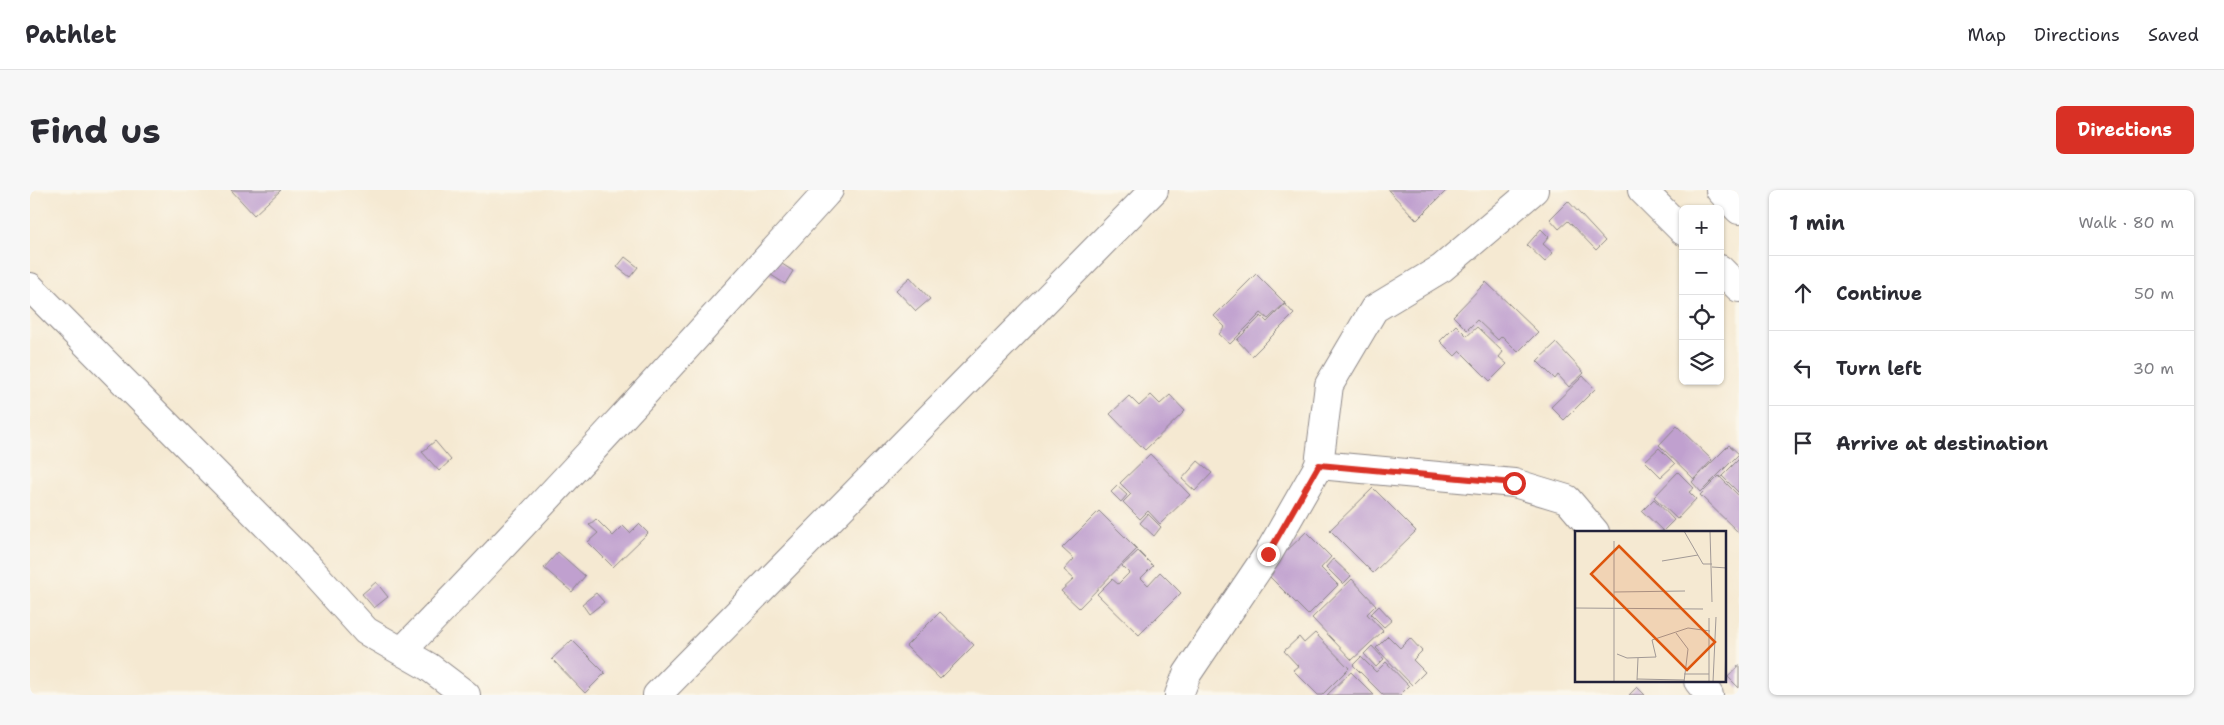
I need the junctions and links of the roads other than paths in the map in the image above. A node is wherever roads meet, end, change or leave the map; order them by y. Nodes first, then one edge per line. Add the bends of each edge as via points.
1 (829, 190) edge
2 (1154, 190) edge
3 (1534, 190) edge
4 (1642, 190) edge
5 (1721, 190) edge
6 (1739, 210) edge
7 (1679, 227) edge
8 (1724, 273) edge
9 (30, 287) edge
10 (1739, 288) edge
11 (1319, 465) junction
12 (1594, 531) edge
13 (402, 651) junction
14 (1699, 682) edge
15 (466, 695) edge
16 (657, 695) edge
17 (1179, 695) edge
18 (1709, 695) edge

1 - 13 street via 655,384
2 - 16 street
3 - 11 street via 1442,268 1374,309 1328,386
4 - 7 street
5 - 6 street
8 - 10 street
9 - 13 street via 309,568 366,631
11 - 12 street via 1514,483 1567,499
11 - 17 street via 1268,554 1187,674
13 - 15 street via 430,667
14 - 18 street

